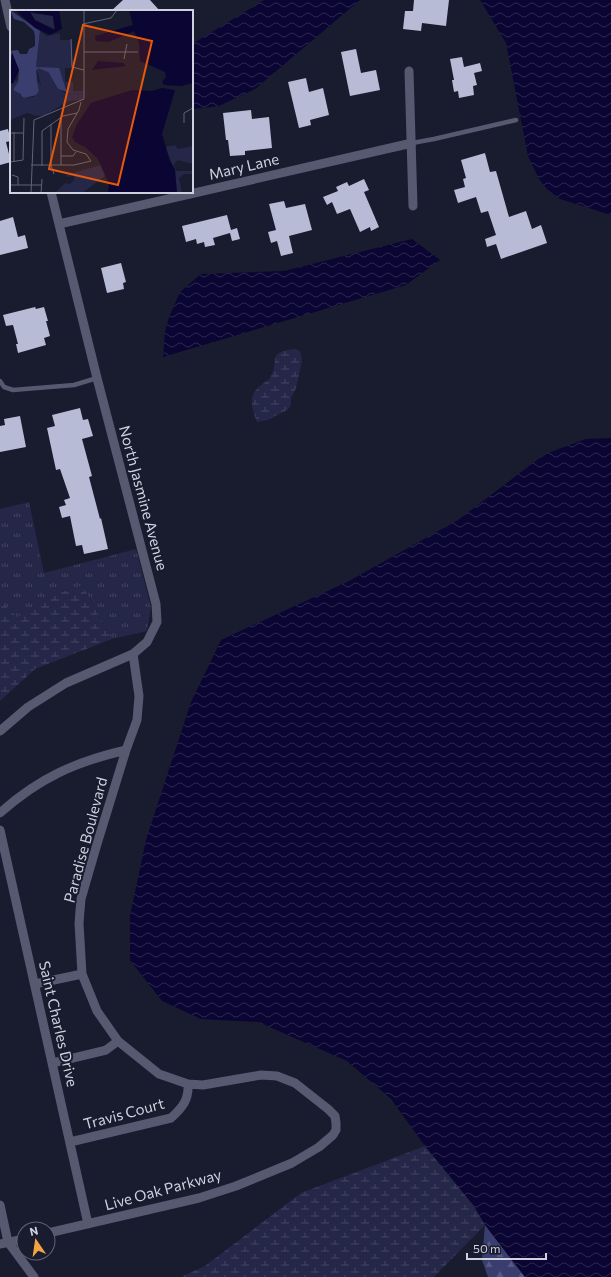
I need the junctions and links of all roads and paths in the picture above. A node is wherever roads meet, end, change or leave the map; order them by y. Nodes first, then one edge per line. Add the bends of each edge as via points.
1 (5, 0) edge
2 (10, 22) edge
3 (409, 70) dead end
4 (516, 120) dead end
5 (412, 142) junction
6 (51, 193) edge
7 (192, 193) edge
8 (193, 193) edge
9 (413, 206) dead end
10 (59, 224) junction
11 (97, 378) junction
12 (0, 381) edge
13 (133, 654) junction
14 (0, 731) edge
15 (126, 750) junction
16 (0, 813) edge
17 (0, 830) edge
18 (82, 974) junction
19 (35, 984) junction
20 (118, 1041) junction
21 (52, 1063) junction
22 (188, 1084) junction
23 (336, 1123) joint
24 (70, 1142) junction
25 (0, 1205) edge
26 (88, 1224) junction
27 (56, 1231) edge
28 (16, 1241) edge
29 (4, 1243) edge
30 (34, 1277) edge

1 - 2 street
3 - 5 street
4 - 5 lane
5 - 8 street, Mary Lane
5 - 9 street
6 - 10 street, North Jasmine Avenue
7 - 10 street, Mary Lane
10 - 11 street, North Jasmine Avenue
11 - 12 lane via 74,385 13,390 4,387
11 - 13 street, North Jasmine Avenue via 156,604 157,622 147,642
13 - 14 street, North Jasmine Avenue via 66,683 28,707
13 - 15 street, Paradise Boulevard via 139,705
15 - 16 street via 94,758 45,780 26,791
15 - 18 street, Paradise Boulevard via 81,899 79,923
17 - 19 street, Saint Charles Drive
18 - 19 street
18 - 20 street, Paradise Boulevard via 97,1011
19 - 21 street, Saint Charles Drive
20 - 21 street via 106,1050
20 - 22 street, Paradise Boulevard via 159,1074
21 - 24 street, Saint Charles Drive
22 - 23 street, Paradise Boulevard via 203,1085 261,1075 277,1076 295,1083 328,1109
22 - 24 street, Travis Court via 189,1093 186,1100 171,1118
23 - 26 street, Live Oak Parkway via 333,1135 319,1147 243,1183 199,1198
24 - 26 street, Saint Charles Drive
25 - 29 street
26 - 27 street, Live Oak Parkway
28 - 29 street
29 - 30 street

